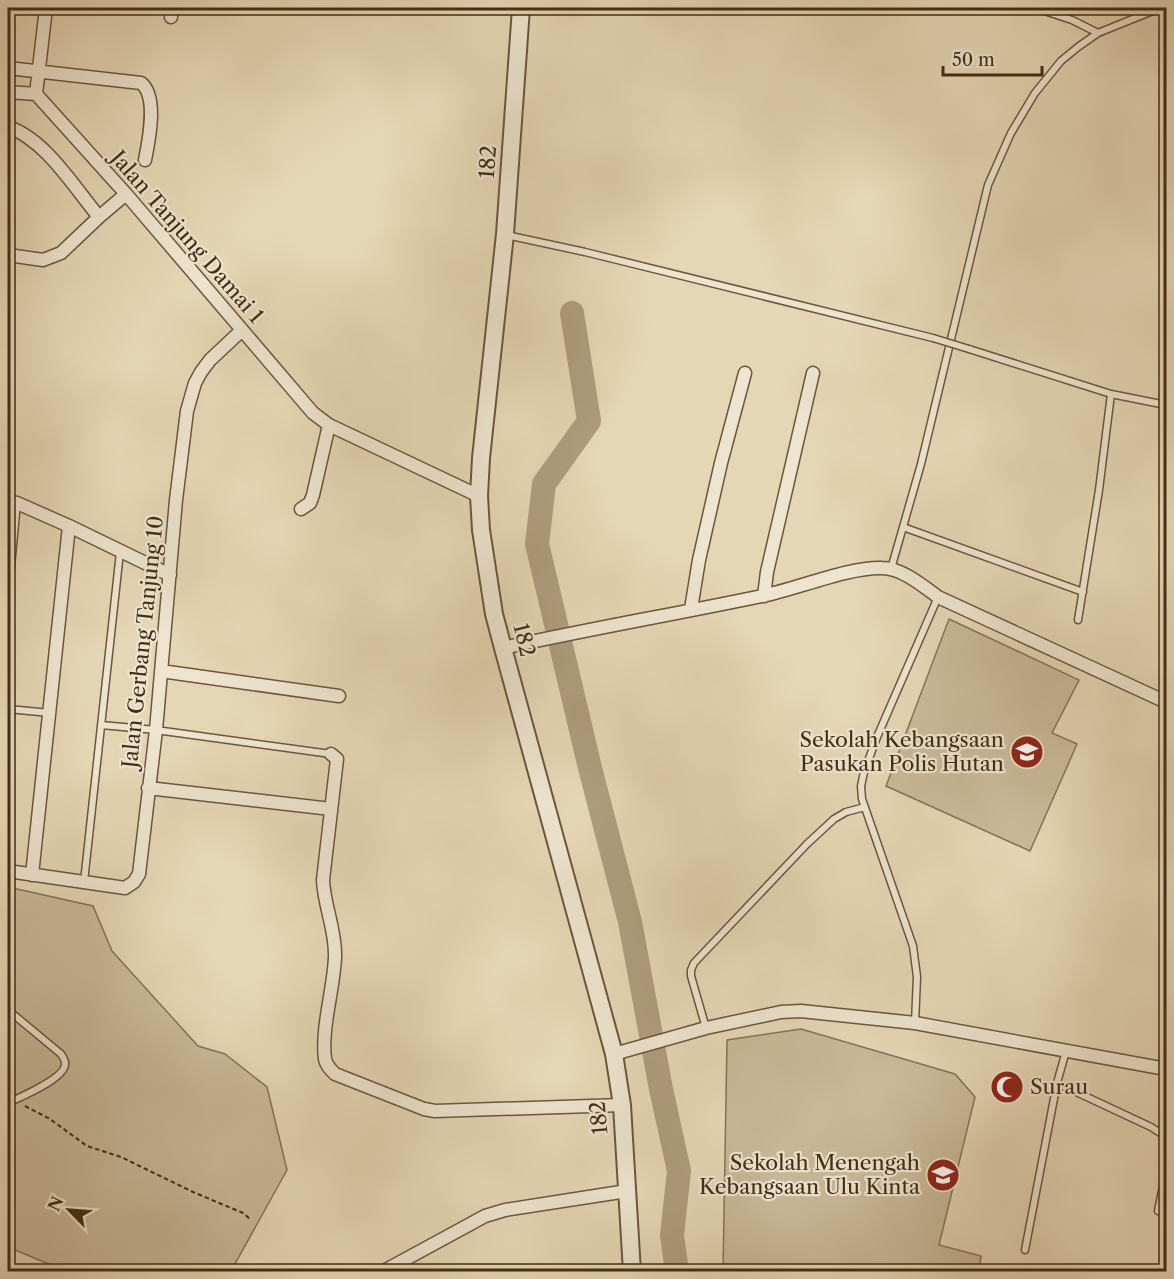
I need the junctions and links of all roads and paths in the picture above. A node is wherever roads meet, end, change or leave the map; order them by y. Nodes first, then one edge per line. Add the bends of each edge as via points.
1 (46, 8) edge
2 (521, 8) edge
3 (1035, 8) edge
4 (1160, 8) edge
5 (1098, 33) junction
6 (8, 68) edge
7 (38, 71) junction
8 (8, 92) edge
9 (36, 94) junction
10 (8, 127) edge
11 (145, 160) dead end
12 (126, 194) junction
13 (99, 217) junction
14 (505, 234) junction
15 (8, 255) edge
16 (242, 331) junction
17 (745, 373) dead end
18 (813, 373) dead end
19 (1111, 394) junction
20 (1167, 405) edge
21 (329, 425) junction
22 (479, 496) junction
23 (12, 503) edge
24 (301, 509) dead end
25 (69, 526) junction
26 (903, 527) junction
27 (120, 551) junction
28 (891, 569) junction
29 (170, 575) junction
30 (1083, 592) junction
31 (764, 596) junction
32 (938, 597) junction
33 (8, 598) edge
34 (691, 609) junction
35 (1078, 620) dead end
36 (503, 648) junction
37 (161, 671) junction
38 (339, 696) dead end
39 (1167, 702) edge
40 (8, 709) edge
41 (50, 713) junction
42 (101, 725) junction
43 (156, 730) junction
44 (331, 754) joint
45 (148, 788) junction
46 (865, 807) junction
47 (331, 808) junction
48 (8, 871) edge
49 (32, 875) junction
50 (84, 882) junction
51 (8, 1010) edge
52 (915, 1023) junction
53 (706, 1028) junction
54 (1066, 1051) junction
55 (614, 1054) junction
56 (1167, 1069) edge
57 (1057, 1083) junction
58 (8, 1103) edge
59 (21, 1104) dead end
60 (622, 1105) junction
61 (1167, 1140) edge
62 (1167, 1171) edge
63 (627, 1191) junction
64 (1158, 1211) dead end
65 (250, 1219) dead end
66 (1025, 1250) dead end
67 (382, 1272) edge
68 (632, 1272) edge

1 - 7 street
2 - 14 street, 182
3 - 5 lane
4 - 5 lane
5 - 26 lane via 1061,61 1035,93 1011,133 988,185
6 - 7 street
7 - 9 street
7 - 11 street via 135,81 147,88 150,115
8 - 9 street
9 - 12 street, Jalan Tanjung Damai 1
10 - 13 street via 41,147
12 - 13 street
12 - 16 street, Jalan Tanjung Damai 1
13 - 15 street via 52,258
14 - 19 lane, bridge via 933,338
14 - 22 street, 182
16 - 21 street, Jalan Tanjung Damai 1 via 313,413
16 - 29 street, Jalan Gerbang Tanjung 10 via 210,360 195,383 187,411
17 - 34 street via 721,463
18 - 31 street
19 - 20 lane
19 - 30 lane
21 - 22 street, Jalan Tanjung Damai 1
21 - 24 street via 313,495
22 - 36 street, 182 via 489,582
23 - 25 street
23 - 33 lane
25 - 27 street
25 - 41 street
26 - 28 lane
26 - 30 lane
27 - 29 street
27 - 42 lane
28 - 31 street via 850,573
28 - 32 street
29 - 37 street, Jalan Gerbang Tanjung 10
30 - 35 lane
31 - 34 street
32 - 39 street
32 - 46 lane via 864,772 861,786
34 - 36 street
36 - 55 street, 182
37 - 38 street
37 - 43 street, Jalan Gerbang Tanjung 10
40 - 41 lane
41 - 49 street
42 - 43 lane
42 - 50 lane
43 - 44 lane
43 - 45 street, Jalan Gerbang Tanjung 10
44 - 47 street via 337,759
45 - 47 street, Jalan Gerbang Tanjung 10
45 - 50 street, Jalan Gerbang Tanjung 10 via 140,874 135,882 125,888
46 - 52 lane via 912,945 917,977
46 - 53 lane via 834,819 694,963 691,976
47 - 60 street via 323,880 335,958 326,1025 328,1067 335,1074 435,1111
48 - 49 street
49 - 50 street
51 - 58 lane via 62,1054 66,1064 64,1072
52 - 53 street via 801,1011
52 - 54 street
53 - 55 street
54 - 56 street
54 - 57 lane
55 - 60 street, 182
57 - 61 lane via 1151,1127
57 - 66 lane
59 - 65 path via 87,1146 120,1157
60 - 63 street, 182
62 - 64 lane
63 - 67 street via 485,1216
63 - 68 street, 182

